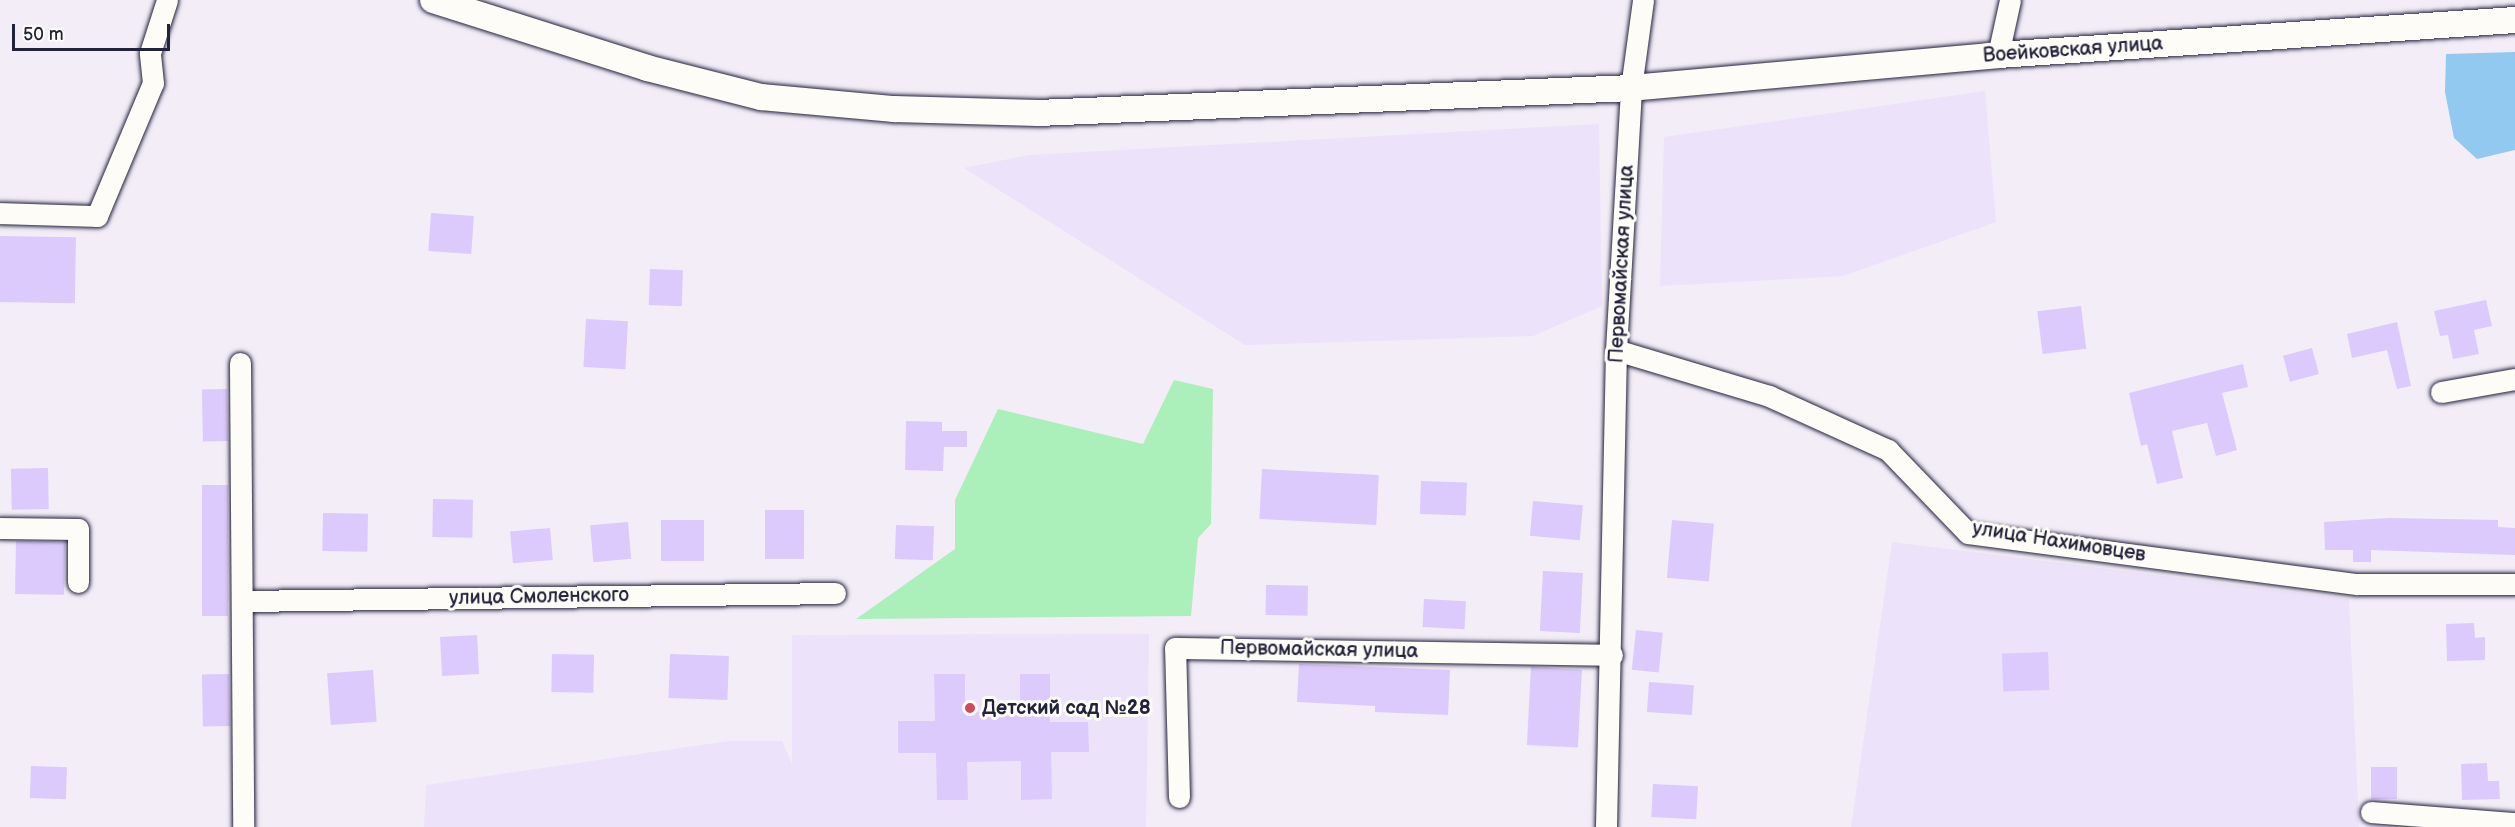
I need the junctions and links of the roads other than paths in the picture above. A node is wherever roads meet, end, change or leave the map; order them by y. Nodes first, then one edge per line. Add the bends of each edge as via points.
1 (167, 0) edge
2 (433, 0) edge
3 (1643, 0) edge
4 (2010, 0) edge
5 (2515, 20) edge
6 (1998, 55) junction
7 (1631, 88) junction
8 (0, 213) edge
9 (1616, 350) junction
10 (240, 363) dead end
11 (2515, 379) edge
12 (2441, 392) dead end
13 (0, 528) edge
14 (78, 582) dead end
15 (2515, 584) edge
16 (835, 593) dead end
17 (242, 601) junction
18 (1612, 655) junction
19 (1179, 797) dead end
20 (2371, 812) dead end
21 (2515, 823) edge
22 (243, 827) edge
23 (1606, 827) edge

1 - 8 street via 150,53 153,84 97,216
2 - 7 main road, Воейковская улица via 647,68 761,97 894,109 1038,112
3 - 7 street, Первомайская улица
4 - 6 street
5 - 6 main road, Воейковская улица
6 - 7 main road, Воейковская улица
7 - 9 street, Первомайская улица
9 - 15 street, улица Нахимовцев via 1769,396 1888,450 1968,532 2356,584
9 - 18 street, Первомайская улица
10 - 17 street
11 - 12 street
13 - 14 street via 78,529
16 - 17 street, улица Смоленского
17 - 22 street
18 - 19 street, Первомайская улица via 1175,648
18 - 23 street, Первомайская улица
20 - 21 street

